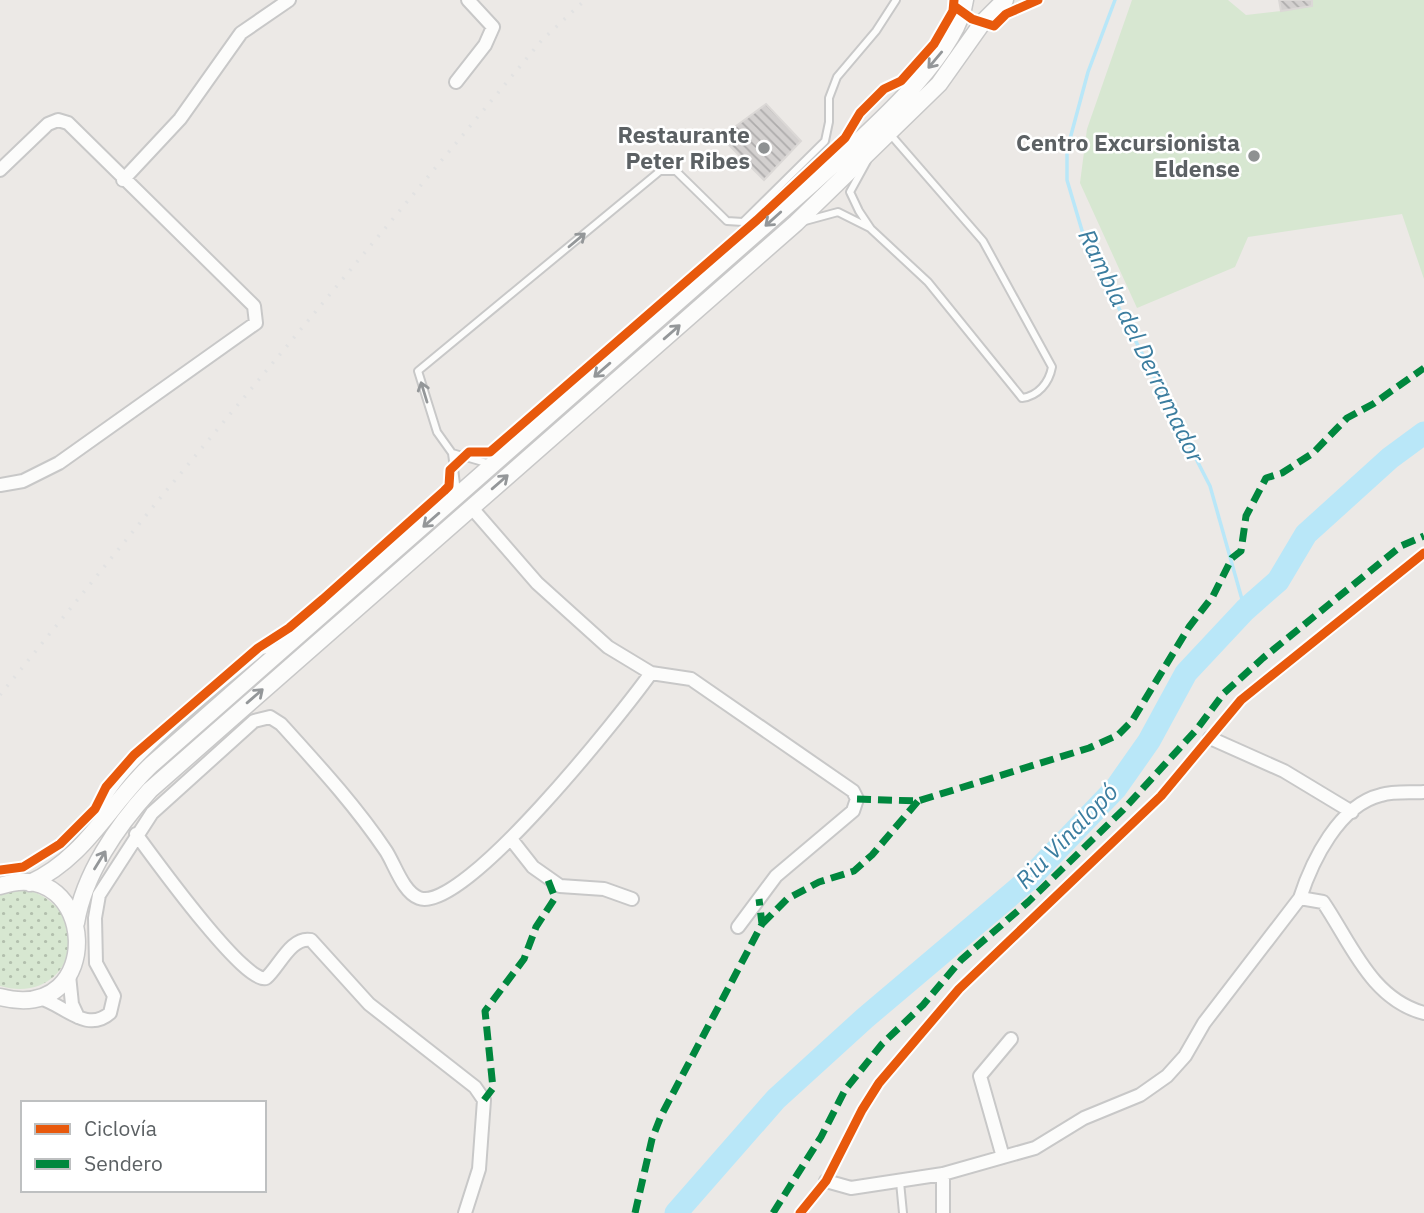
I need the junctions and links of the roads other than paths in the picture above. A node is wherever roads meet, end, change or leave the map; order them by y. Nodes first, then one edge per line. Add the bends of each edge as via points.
1 (289, 0) edge
2 (468, 0) edge
3 (896, 0) edge
4 (965, 0) edge
5 (1005, 0) edge
6 (456, 82) dead end
7 (890, 134) junction
8 (869, 156) junction
9 (0, 170) edge
10 (123, 180) junction
11 (796, 223) junction
12 (871, 229) junction
13 (452, 453) junction
14 (495, 463) junction
15 (0, 485) edge
16 (457, 497) junction
17 (471, 507) junction
18 (651, 673) junction
19 (1210, 738) dead end
20 (1424, 792) edge
21 (1352, 812) junction
22 (136, 834) junction
23 (511, 839) junction
24 (30, 883) junction
25 (0, 886) edge
26 (1300, 898) junction
27 (632, 899) dead end
28 (76, 923) junction
29 (738, 927) dead end
30 (69, 975) junction
31 (0, 997) edge
32 (39, 998) junction
33 (1424, 1013) edge
34 (78, 1017) junction
35 (1011, 1039) dead end
36 (1003, 1157) junction
37 (943, 1174) junction
38 (826, 1181) dead end
39 (900, 1182) junction
40 (465, 1213) edge
41 (903, 1213) edge
42 (943, 1213) edge

1 - 10 street via 241,33 180,118
2 - 6 street via 493,27
13 -> 3 lane via 437,432 418,371 660,171 676,171 727,221 743,222 825,141 831,89
4 -> 14 street via 949,43 870,129
5 - 7 street via 983,22 939,84
7 - 8 street
7 - 12 lane via 983,241 1052,367 1050,379 1032,397 1021,398 928,282
8 - 11 street
8 - 12 lane via 850,192
9 - 10 street via 58,120 76,130
10 - 15 street via 254,306 256,323 59,463 23,481
11 - 12 lane via 838,212
17 -> 11 street
13 - 14 lane
13 - 16 lane
14 - 16 street
16 -> 24 street via 151,765 65,862
17 - 18 street via 537,583 608,647
28 -> 17 street via 93,871 142,799
18 - 23 street
18 - 29 street via 691,679 853,791 857,799 853,811 776,876
19 - 21 street via 1284,771
20 - 21 street via 1379,795
21 - 26 street via 1319,851
22 - 23 street via 193,773 254,721 270,717 356,809 408,891 421,899 437,897 467,879
22 - 34 street via 96,907 96,963 114,996 113,1009 98,1021
22 - 40 street via 252,976 263,980 301,940 311,940 369,1004 475,1087 485,1100 479,1169
23 - 27 street via 533,867 560,886 604,888
24 - 25 street
24 - 28 street via 64,901
26 - 33 street via 1323,902 1365,971 1411,1009
26 - 36 street via 1167,1076 1140,1095 1084,1118 1035,1148
28 - 30 street via 79,950
30 - 32 street
30 - 34 street
31 - 32 street
32 - 34 street via 60,1004
35 - 36 street via 980,1076
36 - 37 street
37 - 39 street
37 - 42 street
38 - 39 street via 850,1188
39 - 41 lane

